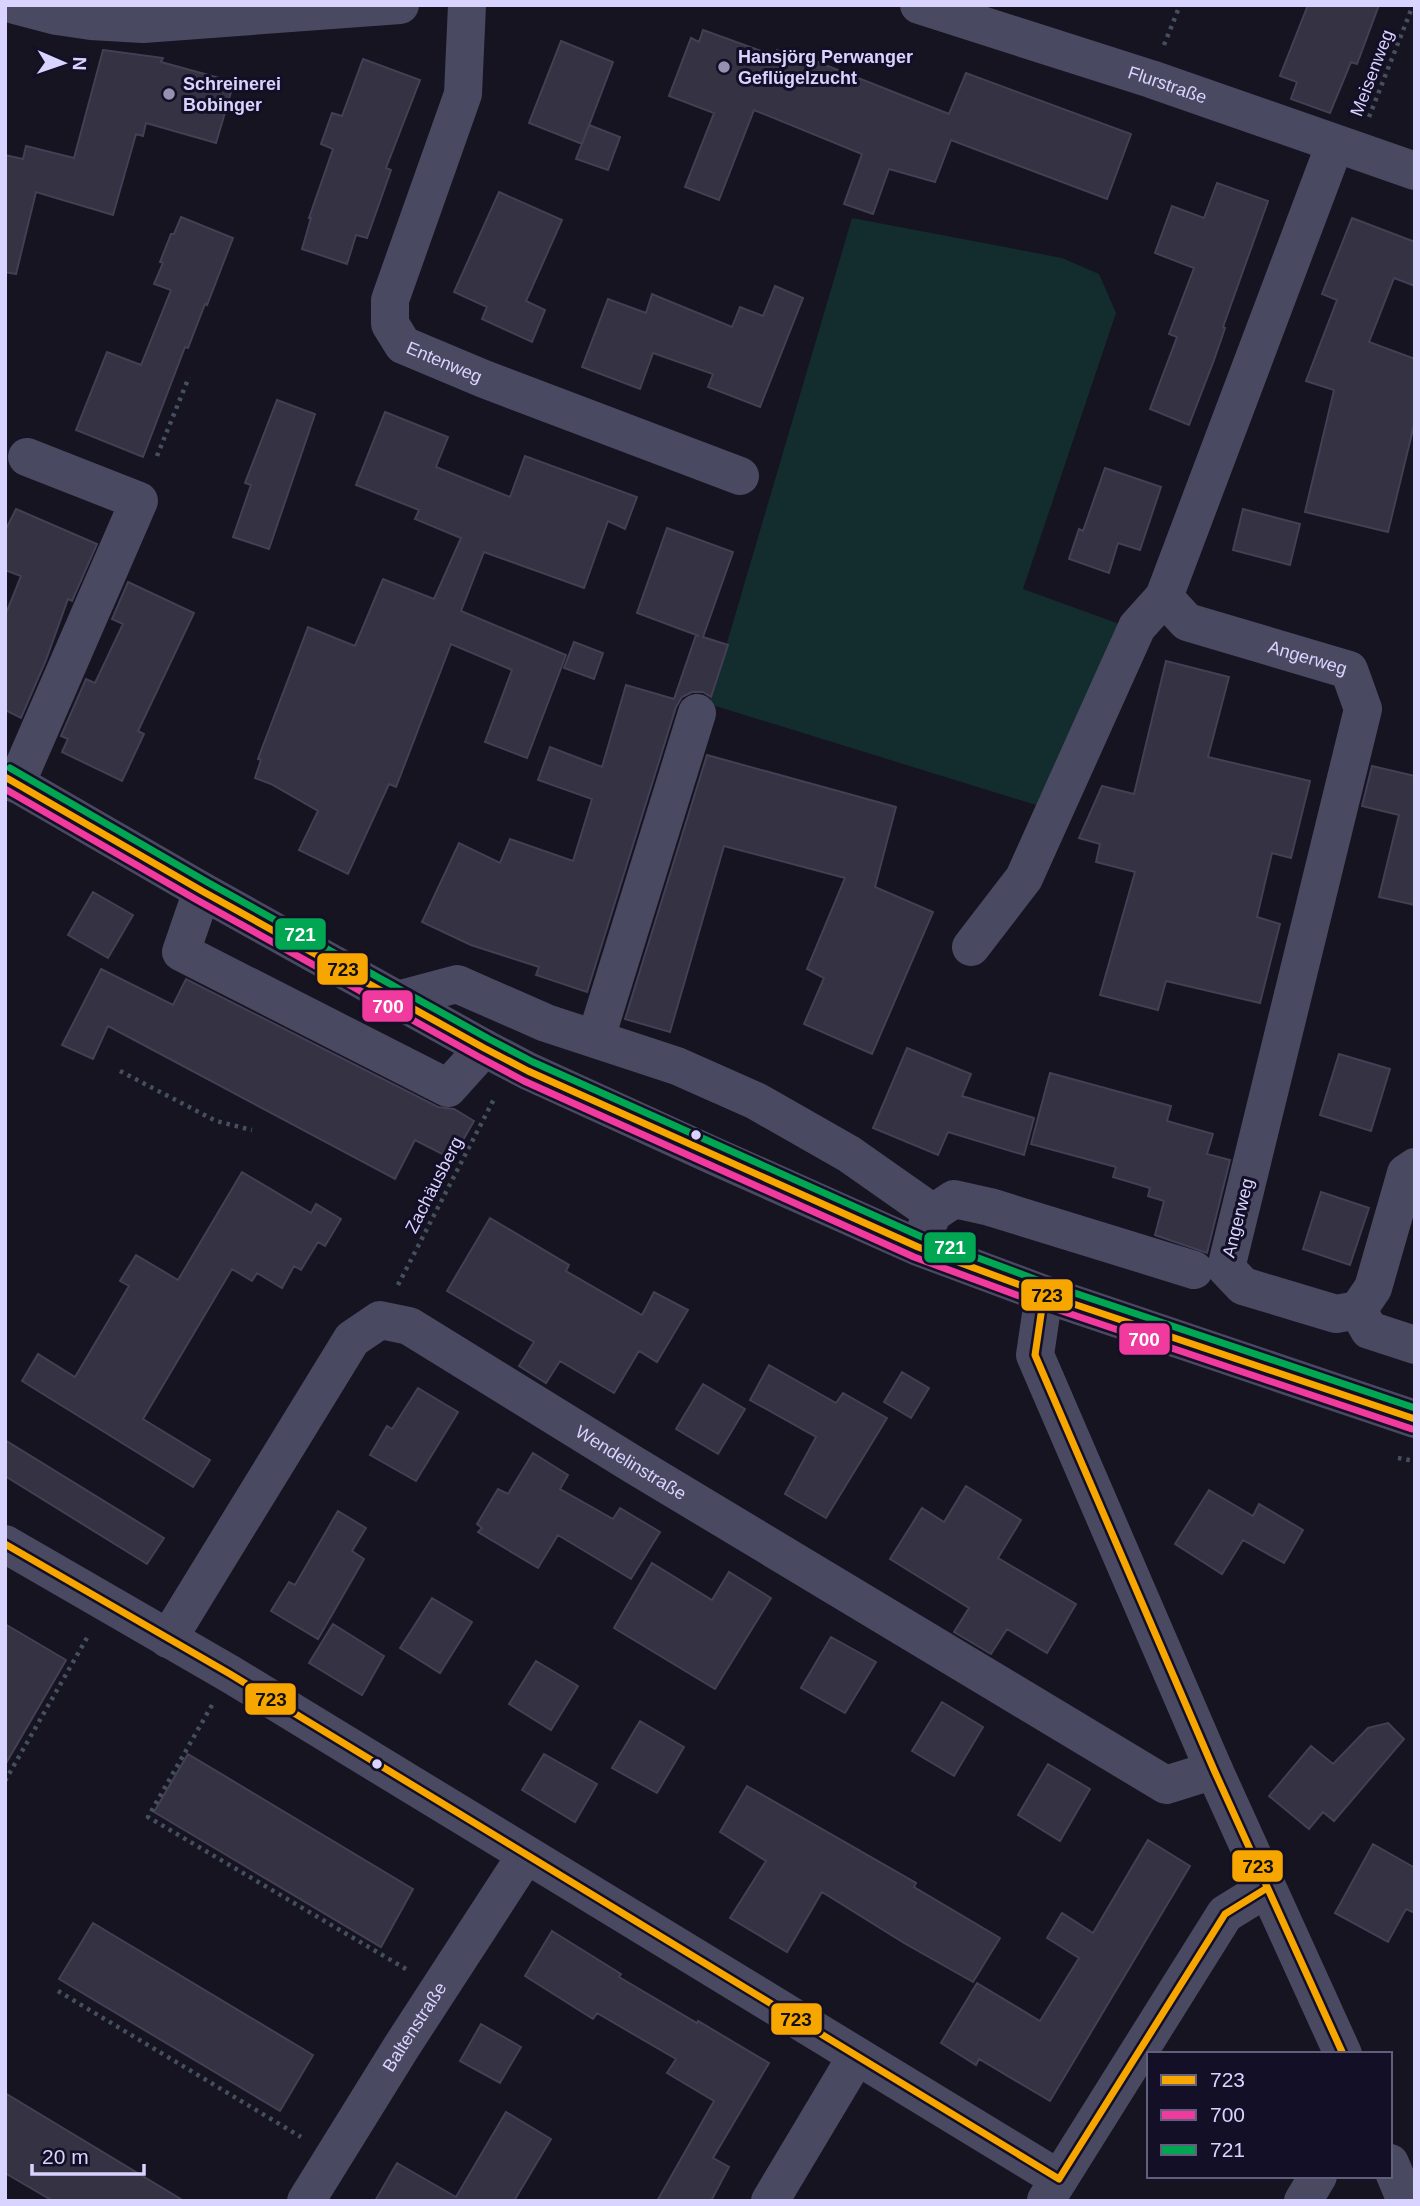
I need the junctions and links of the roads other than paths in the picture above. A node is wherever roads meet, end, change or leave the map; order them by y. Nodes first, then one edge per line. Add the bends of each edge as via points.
1 (15, 5) edge
2 (400, 5) edge
3 (467, 5) edge
4 (919, 5) edge
5 (1346, 147) junction
6 (1415, 171) edge
7 (27, 457) dead end
8 (740, 476) dead end
9 (1164, 597) junction
10 (697, 713) dead end
11 (11, 781) edge
12 (202, 891) junction
13 (971, 947) dead end
14 (397, 1000) junction
15 (596, 1038) junction
16 (498, 1055) junction
17 (1415, 1167) edge
18 (925, 1230) junction
19 (1194, 1270) dead end
20 (1044, 1294) junction
21 (1358, 1310) junction
22 (1415, 1345) edge
23 (1415, 1419) edge
24 (5, 1544) edge
25 (168, 1639) junction
26 (1214, 1770) junction
27 (526, 1855) junction
28 (1267, 1888) junction
29 (1342, 2052) edge
30 (856, 2057) junction
31 (1392, 2168) edge
32 (1317, 2178) edge
33 (1053, 2190) edge
34 (306, 2201) edge
35 (770, 2201) edge
36 (1303, 2201) edge
37 (1406, 2201) edge

1 - 2 street via 57,16 143,24
3 - 8 street, Entenweg via 463,94 390,300 390,324 403,345
4 - 5 street, Flurstraße
5 - 6 street, Flurstraße
5 - 9 street
7 - 11 street via 139,501
9 - 13 street via 1137,627 1024,878
9 - 21 street, Angerweg via 1187,622 1349,670 1363,709 1226,1268 1243,1286 1336,1314
10 - 15 street
11 - 12 street
12 - 14 street
12 - 16 street via 181,952 448,1088
14 - 15 street via 457,984 546,1023
14 - 16 street
15 - 18 street via 677,1066 756,1101 849,1154
16 - 18 street via 761,1178
17 - 21 street via 1406,1173 1373,1288
18 - 19 street via 954,1199
18 - 20 street
20 - 23 street
20 - 26 street via 1035,1355
21 - 22 street via 1369,1330
24 - 25 street
25 - 26 street, Wendelinstraße via 352,1339 380,1320 410,1326 1166,1784
25 - 27 street
26 - 28 street
27 - 30 street
27 - 34 street, Baltenstraße
28 - 29 street
28 - 33 street via 1225,1914
30 - 33 street
30 - 35 street
31 - 37 street
32 - 36 street

